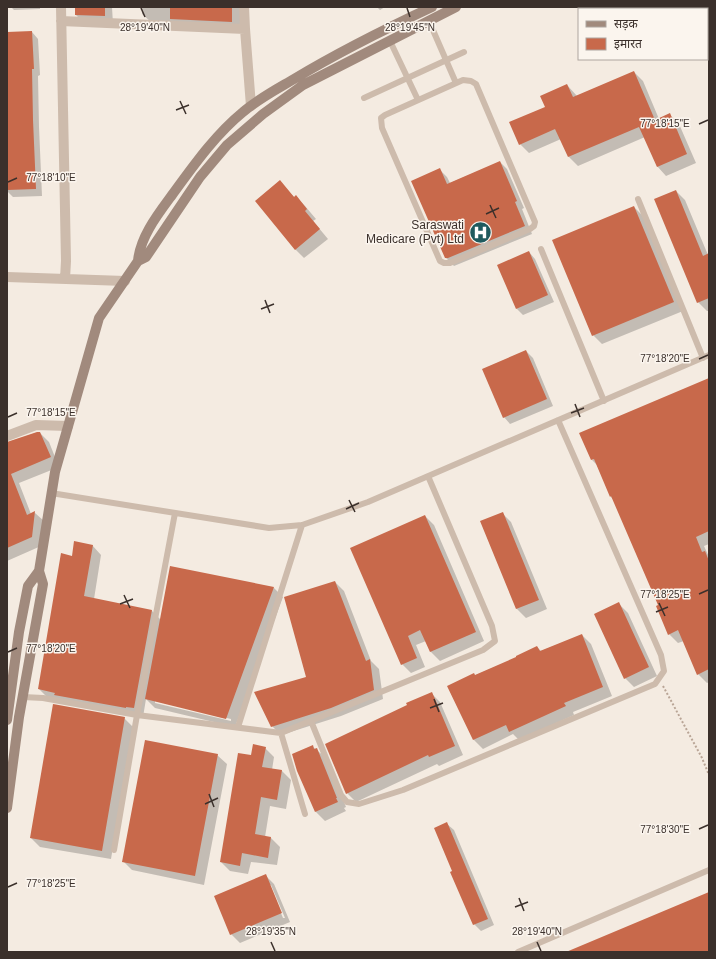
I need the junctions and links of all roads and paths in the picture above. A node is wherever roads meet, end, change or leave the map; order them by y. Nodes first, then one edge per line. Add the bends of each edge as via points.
1 (61, 7) edge
2 (244, 7) edge
3 (432, 7) edge
4 (456, 7) edge
5 (61, 21) junction
6 (429, 21) junction
7 (245, 29) junction
8 (390, 41) junction
9 (464, 52) dead end
10 (446, 60) junction
11 (407, 78) junction
12 (456, 83) junction
13 (364, 98) dead end
14 (418, 100) junction
15 (251, 106) junction
16 (638, 199) dead end
17 (541, 249) dead end
18 (138, 261) junction
19 (7, 277) edge
20 (65, 279) junction
21 (125, 281) junction
22 (706, 357) edge
23 (604, 401) junction
24 (558, 420) junction
25 (68, 426) junction
26 (7, 436) edge
27 (428, 476) junction
28 (51, 493) junction
29 (175, 513) junction
30 (302, 525) junction
31 (39, 571) junction
32 (659, 678) junction
33 (23, 697) junction
34 (137, 715) junction
35 (7, 717) edge
36 (19, 717) junction
37 (311, 721) junction
38 (238, 727) junction
39 (281, 733) junction
40 (709, 775) edge
41 (7, 808) edge
42 (305, 814) dead end
43 (114, 850) dead end
44 (709, 870) edge
45 (518, 952) edge

1 - 5 street
2 - 7 street
3 - 15 street via 331,57
4 - 6 street
5 - 7 street
5 - 20 street
6 - 8 street
6 - 10 lane
7 - 15 street
8 - 11 lane
8 - 18 street via 303,85 226,145 200,177 146,257
9 - 10 lane
10 - 11 lane
10 - 12 lane
11 - 13 lane
11 - 14 lane
12 - 14 lane
12 - 14 lane via 463,80 476,84 535,222 530,229 450,263 444,264 440,261 381,122 385,115
15 - 18 street via 217,136 190,170 143,239
16 - 22 lane
17 - 23 lane
18 - 21 street
19 - 20 street
20 - 21 street
21 - 25 street via 99,318
22 - 23 lane
23 - 24 lane
24 - 27 lane
24 - 32 lane via 661,655 664,671
25 - 26 street via 36,425
25 - 28 street
27 - 30 lane via 368,502
27 - 37 lane via 492,626 495,641 483,650
28 - 29 lane
28 - 31 street
29 - 30 lane via 269,528
29 - 34 lane
30 - 38 lane
31 - 33 street via 43,584
31 - 35 street via 28,586
32 - 37 lane via 655,684 403,790 359,804 346,802 340,795
32 - 40 path
33 - 34 lane via 43,698
33 - 36 street
34 - 38 lane
34 - 43 lane
35 - 36 lane
36 - 41 street
37 - 39 lane
38 - 39 lane
39 - 42 lane
44 - 45 lane

